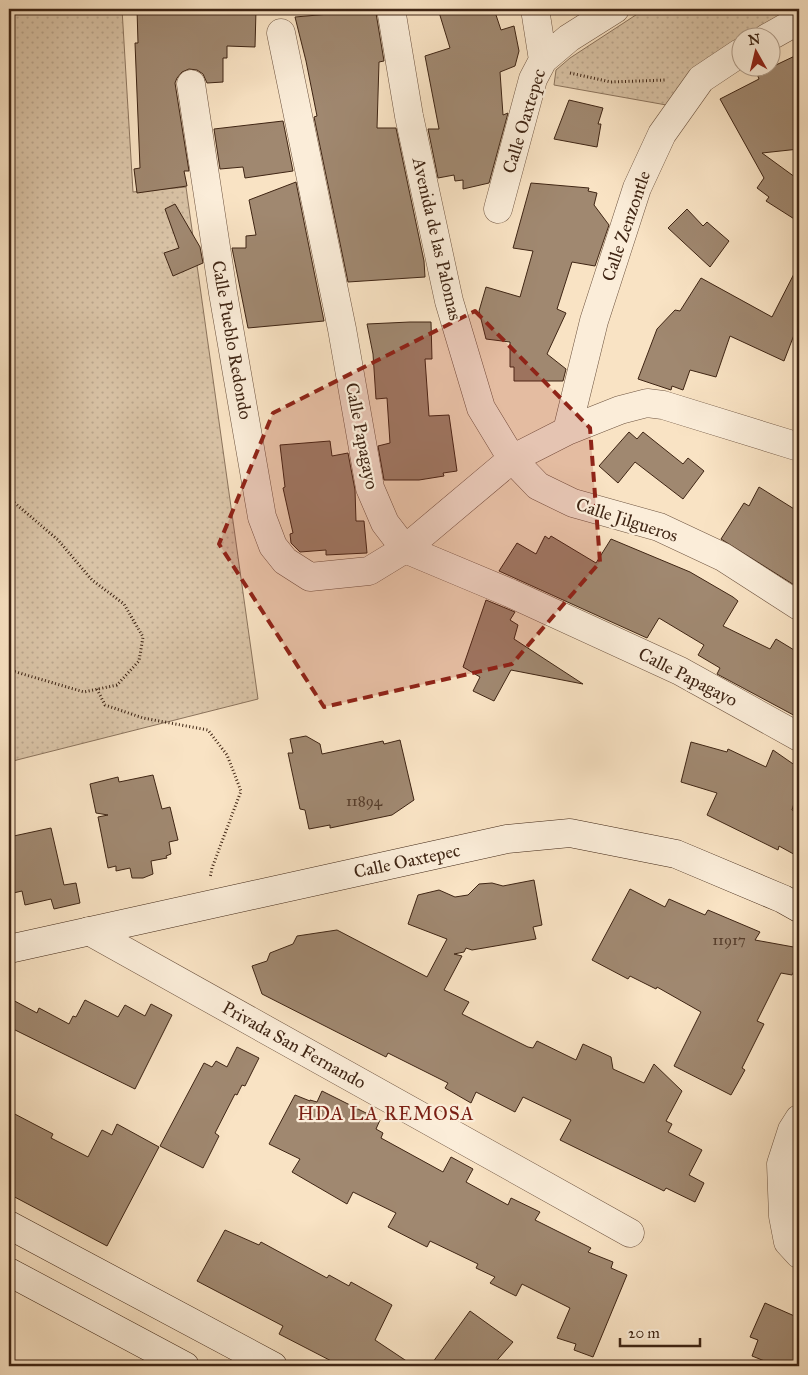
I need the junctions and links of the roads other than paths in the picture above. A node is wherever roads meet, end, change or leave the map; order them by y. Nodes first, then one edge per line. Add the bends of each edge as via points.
1 (391, 9) edge
2 (535, 9) edge
3 (615, 9) edge
4 (799, 20) edge
5 (780, 31) edge
6 (281, 33) dead end
7 (543, 60) junction
8 (730, 60) edge
9 (191, 84) dead end
10 (498, 209) dead end
11 (567, 431) junction
12 (799, 447) edge
13 (512, 459) junction
14 (405, 549) junction
15 (799, 606) edge
16 (799, 737) edge
17 (799, 908) edge
18 (89, 931) junction
19 (9, 949) edge
20 (799, 1119) edge
21 (9, 1225) edge
22 (630, 1232) dead end
23 (799, 1254) edge
24 (9, 1272) edge
25 (185, 1366) edge
26 (273, 1366) edge

1 - 13 street, Avenida de las Palomas via 409,116 449,301 481,408
2 - 7 street
3 - 7 street, Calle Oaxtepec
4 - 5 street
6 - 14 street, Calle Papagayo via 342,328 370,488 385,523
7 - 10 street, Calle Oaxtepec via 533,79
8 - 11 street, Calle Zenzontle via 701,79 662,134 637,188 594,322
9 - 14 street, Calle Pueblo Redondo via 262,517 273,546 285,561 310,577 369,571
11 - 12 street via 620,410 648,403
11 - 13 street
13 - 14 street
13 - 15 street, Calle Jilgueros via 538,486 573,503 667,531 723,557
14 - 16 street, Calle Papagayo via 680,670
17 - 18 street, Calle Oaxtepec via 676,854 570,833 507,839
18 - 19 street, Calle Oaxtepec
18 - 22 street, Privada San Fernando
20 - 23 street via 781,1164 783,1216 788,1242
21 - 26 street
24 - 25 street

